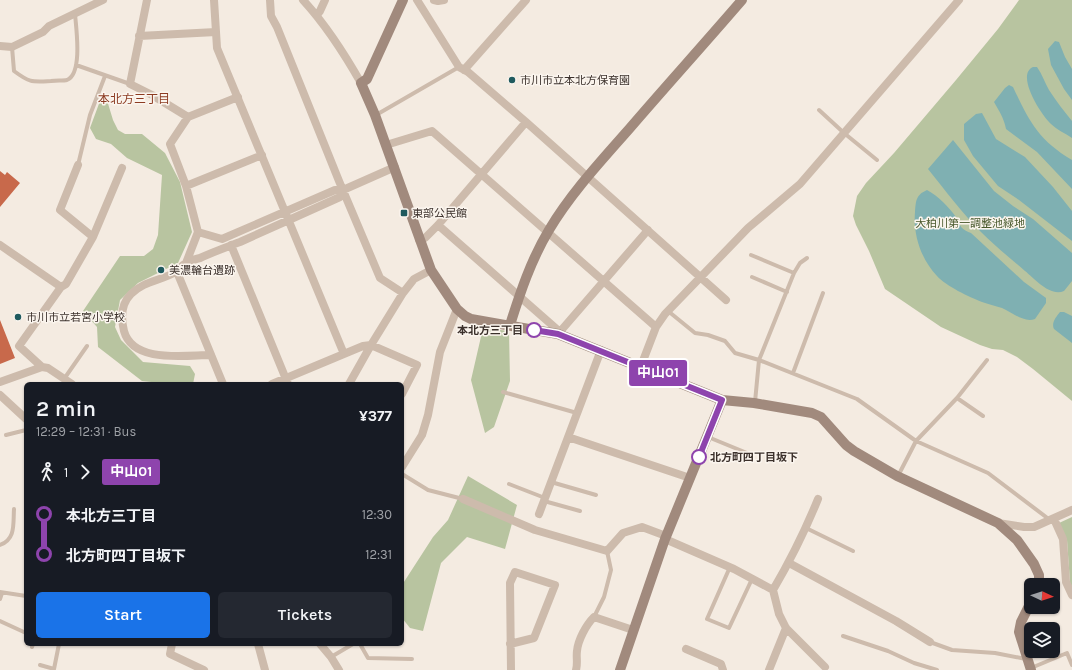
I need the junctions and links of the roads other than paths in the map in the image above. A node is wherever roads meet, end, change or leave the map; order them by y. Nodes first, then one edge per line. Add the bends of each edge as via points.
1 (103, 0) edge
2 (147, 0) edge
3 (214, 0) edge
4 (270, 0) edge
5 (303, 0) edge
6 (325, 0) edge
7 (403, 0) edge
8 (417, 0) edge
9 (434, 0) edge
10 (444, 0) edge
11 (526, 0) edge
12 (742, 0) edge
13 (959, 0) edge
14 (75, 14) junction
15 (317, 15) junction
16 (216, 32) junction
17 (139, 36) junction
18 (0, 46) edge
19 (12, 47) junction
20 (76, 65) junction
21 (461, 68) junction
22 (106, 76) junction
23 (361, 83) junction
24 (130, 84) junction
25 (238, 97) junction
26 (819, 110) dead end
27 (375, 115) junction
28 (188, 118) junction
29 (526, 122) junction
30 (844, 133) junction
31 (386, 145) junction
32 (262, 155) junction
33 (877, 160) dead end
34 (78, 165) joint
35 (395, 167) junction
36 (122, 168) dead end
37 (482, 174) junction
38 (588, 176) junction
39 (186, 186) junction
40 (343, 190) junction
41 (287, 216) junction
42 (438, 225) junction
43 (648, 230) junction
44 (198, 232) junction
45 (548, 232) junction
46 (93, 237) junction
47 (420, 240) junction
48 (0, 245) edge
49 (231, 245) junction
50 (751, 255) dead end
51 (807, 258) dead end
52 (186, 263) junction
53 (431, 270) junction
54 (177, 272) junction
55 (794, 273) junction
56 (701, 277) junction
57 (752, 277) dead end
58 (604, 281) junction
59 (62, 287) junction
60 (786, 292) junction
61 (403, 293) junction
62 (823, 293) dead end
63 (519, 296) junction
64 (726, 300) dead end
65 (457, 309) junction
66 (668, 311) junction
67 (510, 326) junction
68 (656, 327) junction
69 (559, 333) junction
70 (371, 345) junction
71 (87, 346) dead end
72 (601, 350) junction
73 (344, 354) junction
74 (211, 355) junction
75 (759, 360) junction
76 (987, 360) dead end
77 (641, 366) junction
78 (42, 367) junction
79 (792, 373) junction
80 (64, 379) junction
81 (287, 381) edge
82 (0, 382) edge
83 (69, 382) edge
84 (222, 382) edge
85 (350, 382) edge
86 (404, 390) edge
87 (503, 392) dead end
88 (0, 395) edge
89 (957, 398) junction
90 (722, 400) junction
91 (754, 403) junction
92 (577, 413) junction
93 (983, 416) dead end
94 (24, 417) edge
95 (24, 430) edge
96 (6, 435) dead end
97 (568, 437) junction
98 (707, 437) junction
99 (916, 441) junction
100 (747, 453) dead end
101 (404, 464) edge
102 (404, 475) edge
103 (897, 476) junction
104 (690, 478) junction
105 (551, 482) junction
106 (509, 484) dead end
107 (596, 495) dead end
108 (463, 499) joint
109 (818, 499) dead end
110 (544, 500) junction
111 (14, 509) dead end
112 (1072, 510) edge
113 (580, 511) dead end
114 (538, 514) dead end
115 (1052, 520) junction
116 (998, 523) junction
117 (806, 528) junction
118 (666, 537) junction
119 (0, 545) edge
120 (607, 551) junction
121 (852, 551) dead end
122 (789, 564) junction
123 (730, 567) junction
124 (1039, 578) edge
125 (752, 579) junction
126 (773, 590) junction
127 (1, 592) edge
128 (1072, 595) edge
129 (24, 596) edge
130 (0, 600) edge
131 (1025, 614) edge
132 (594, 617) junction
133 (0, 621) edge
134 (786, 628) junction
135 (633, 630) junction
136 (24, 631) edge
137 (843, 636) dead end
138 (1024, 638) edge
139 (1021, 640) junction
140 (930, 642) joint
141 (510, 644) junction
142 (59, 646) edge
143 (172, 646) edge
144 (259, 646) edge
145 (322, 646) edge
146 (350, 646) edge
147 (361, 646) edge
148 (686, 649) dead end
149 (331, 657) junction
150 (412, 659) dead end
151 (40, 665) dead end
152 (1030, 666) edge
153 (1072, 666) edge
154 (825, 667) dead end
155 (204, 670) edge
156 (265, 670) edge
157 (339, 670) edge
158 (511, 670) edge
159 (576, 670) edge
160 (620, 670) edge
161 (723, 670) edge
162 (769, 670) edge
163 (937, 670) edge

1 - 14 street
2 - 17 street
3 - 16 street
4 - 40 street via 271,16
5 - 15 street
6 - 15 street
7 - 23 street via 367,79
8 - 21 street
9 - 10 street
11 - 21 street
12 - 38 street
13 - 30 street
14 - 19 street
14 - 20 lane via 78,47
15 - 23 street
16 - 17 street
16 - 25 street via 217,48
17 - 24 street
18 - 19 street
19 - 20 lane via 14,71 26,80 67,80 72,76
20 - 22 lane
21 - 27 lane
21 - 29 street
22 - 24 lane
22 - 34 lane via 90,115
23 - 27 street
24 - 28 street
25 - 28 street
25 - 32 street
26 - 30 lane
27 - 31 street
28 - 39 street via 170,144
29 - 37 street
29 - 38 street
30 - 33 lane
30 - 56 street via 800,184 748,228
31 - 35 street
31 - 37 street via 432,131
32 - 39 street
32 - 41 street
34 - 46 street via 60,210
35 - 40 street
35 - 47 street
36 - 46 street
37 - 42 street
37 - 45 street
38 - 43 street
38 - 45 street via 562,208
39 - 44 street
40 - 41 street via 340,197
40 - 61 street via 380,278
41 - 44 street via 222,238
41 - 49 street
41 - 73 street
42 - 47 street
42 - 63 street
43 - 56 street
43 - 58 street
44 - 52 street
45 - 58 street
45 - 63 street
46 - 59 street
47 - 53 street
48 - 59 street
49 - 52 street
49 - 81 street
50 - 55 lane
51 - 55 lane via 800,263
52 - 54 street
53 - 61 street via 414,279
53 - 65 street
54 - 74 street
54 - 74 street via 140,286 130,295 122,315 125,335 138,349 149,354
55 - 60 lane
56 - 64 street
56 - 66 street
57 - 60 lane
58 - 68 street
58 - 69 street
59 - 78 street via 19,346
60 - 75 lane
61 - 70 street
62 - 79 lane
63 - 67 street
63 - 69 street
65 - 67 street via 471,319
65 - 101 street via 440,352 422,435
66 - 68 street
66 - 75 lane via 695,333 725,341 735,353
67 - 69 street
68 - 77 street
69 - 72 street
70 - 73 street
70 - 85 street
70 - 86 street via 417,365
71 - 80 lane
72 - 77 street
72 - 92 street
73 - 81 street
74 - 84 street
75 - 79 lane
75 - 91 lane
76 - 89 lane
77 - 90 street
78 - 80 street
78 - 82 street
79 - 99 lane via 857,399
80 - 83 street
87 - 92 lane
88 - 94 street
89 - 93 lane
89 - 99 lane
90 - 91 street
90 - 98 street
91 - 103 street via 812,413 821,417 846,445
92 - 97 street
95 - 96 lane
97 - 104 street
97 - 105 street
98 - 100 lane
98 - 104 street
99 - 103 lane
99 - 115 lane via 988,473
102 - 108 lane via 428,490
103 - 116 street
104 - 118 street
105 - 107 lane
105 - 110 street
106 - 110 lane
108 - 120 street via 535,530
109 - 117 street
110 - 113 lane
110 - 114 street
111 - 119 lane via 12,536
112 - 115 street
115 - 116 street via 1034,527
115 - 128 street via 1063,539 1066,582
116 - 124 street via 1017,540 1034,564
117 - 121 lane
117 - 122 street
118 - 120 street via 642,527 623,533
118 - 123 street
118 - 135 street
120 - 132 lane via 611,570 604,596
122 - 126 street
122 - 140 street
123 - 125 street
123 - 125 lane via 707,619 729,628
125 - 126 street
126 - 134 street via 779,614
127 - 129 lane
127 - 130 lane
131 - 139 street via 1019,632
132 - 135 street
132 - 159 street via 586,624 577,650
133 - 136 lane
134 - 154 street
134 - 162 street
135 - 160 street
137 - 163 lane
138 - 139 lane
139 - 152 street
140 - 152 lane via 952,650 994,653
141 - 141 street via 534,638 554,586 515,572 510,583
141 - 158 street
142 - 151 lane via 54,669
143 - 155 street via 170,654
144 - 156 street
145 - 149 street
146 - 149 lane
147 - 150 lane via 368,658
148 - 161 street via 721,664
149 - 157 street
152 - 153 lane via 1067,654

